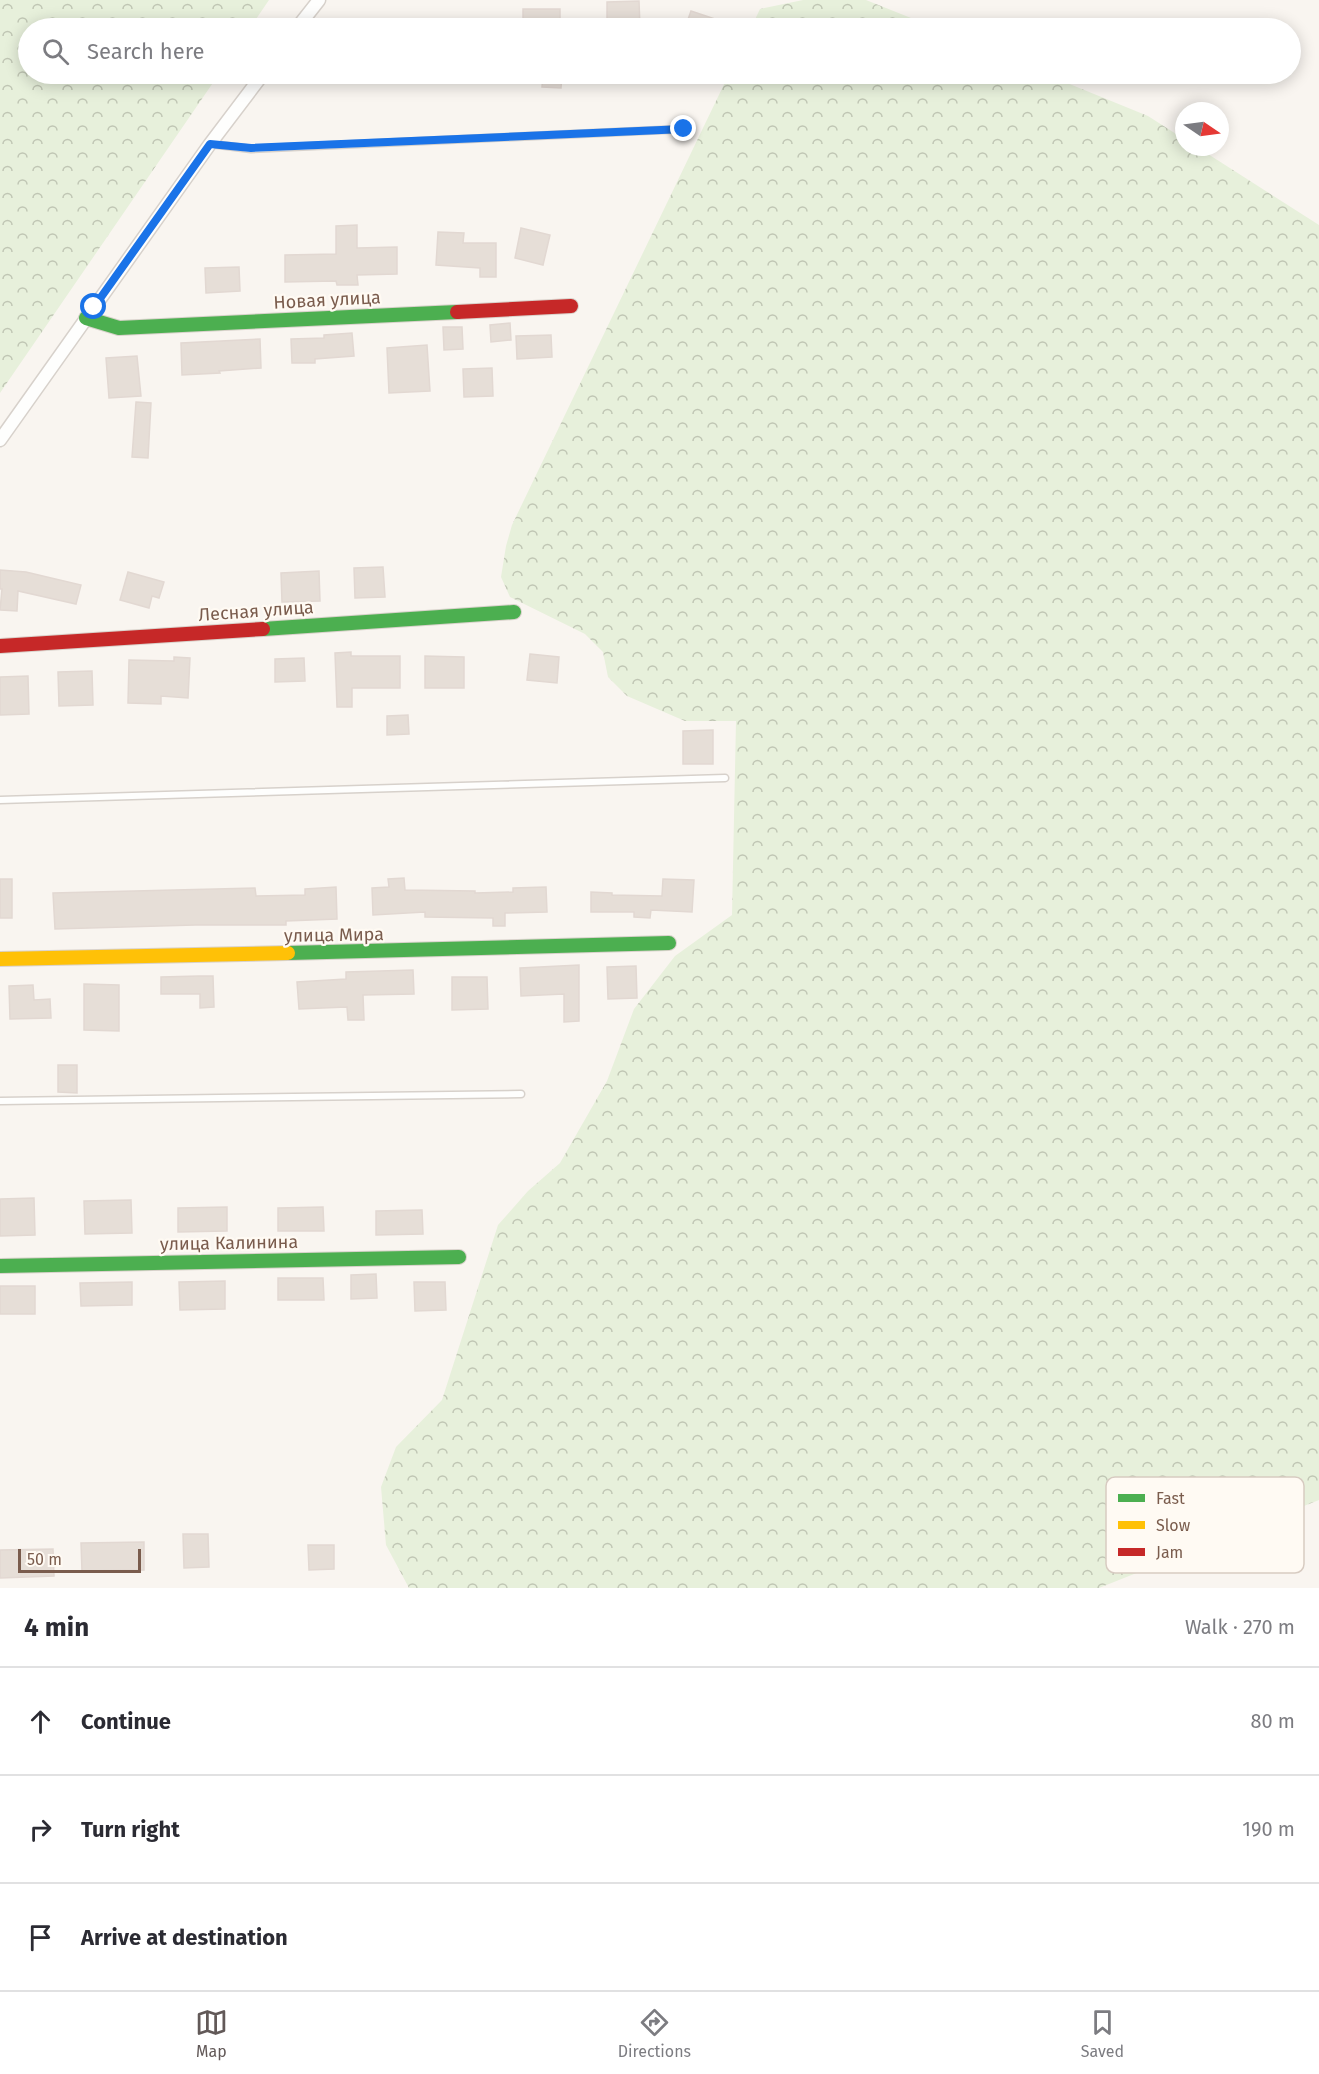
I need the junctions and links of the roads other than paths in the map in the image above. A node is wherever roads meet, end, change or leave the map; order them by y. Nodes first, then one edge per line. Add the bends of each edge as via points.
1 (319, 0) edge
2 (305, 18) edge
3 (255, 84) edge
4 (684, 129) dead end
5 (210, 144) junction
6 (571, 306) dead end
7 (86, 318) junction
8 (0, 440) edge
9 (514, 612) dead end
10 (0, 646) edge
11 (725, 778) dead end
12 (0, 800) edge
13 (669, 943) dead end
14 (0, 959) edge
15 (521, 1094) dead end
16 (0, 1101) edge
17 (459, 1257) dead end
18 (0, 1266) edge

1 - 2 street
3 - 5 street
4 - 5 lane via 251,148
5 - 7 street
6 - 7 street, Новая улица via 118,328
7 - 8 street
9 - 10 street, Лесная улица
11 - 12 lane
13 - 14 street, улица Мира
15 - 16 lane
17 - 18 street, улица Калинина

